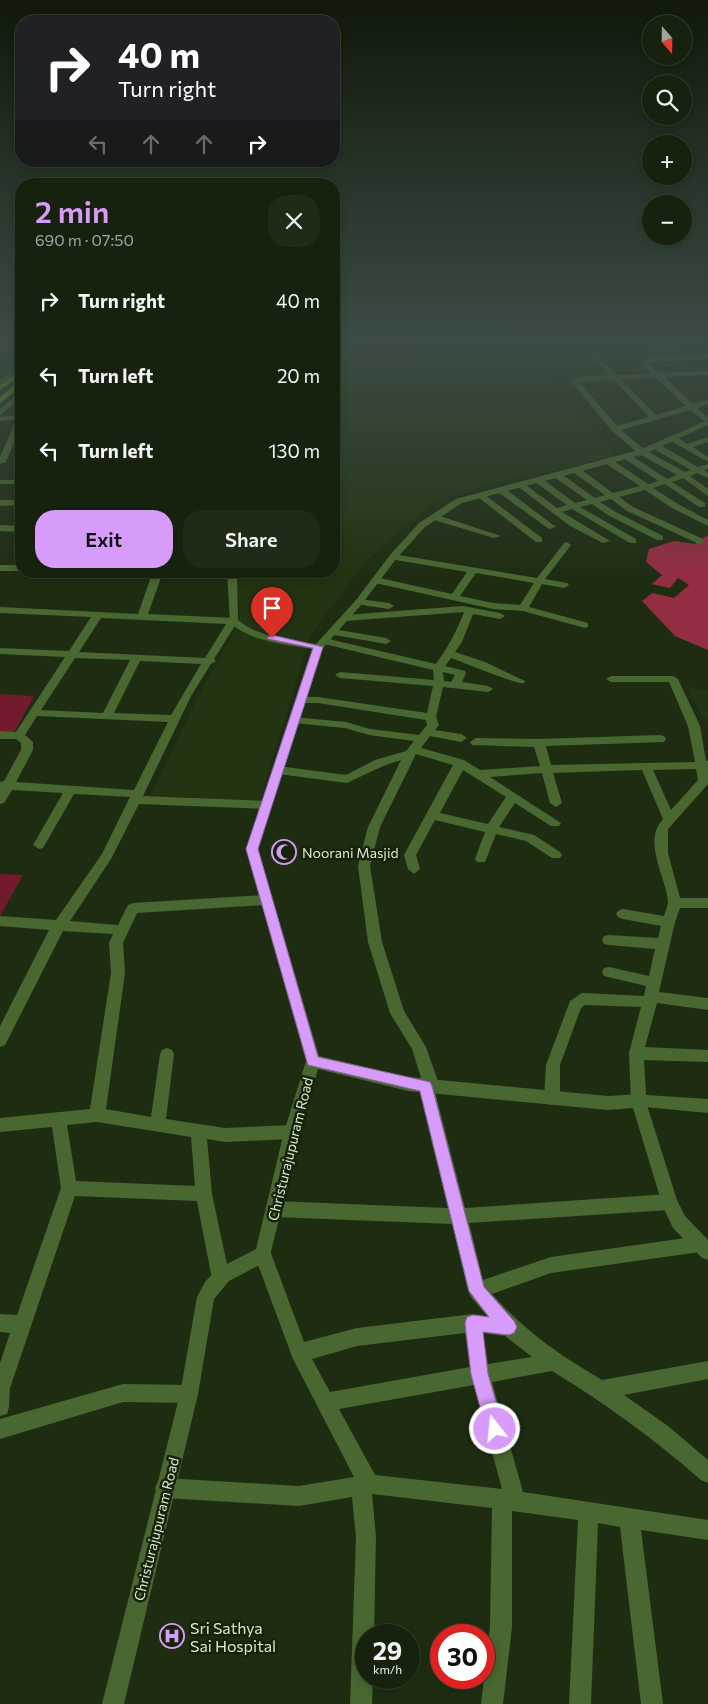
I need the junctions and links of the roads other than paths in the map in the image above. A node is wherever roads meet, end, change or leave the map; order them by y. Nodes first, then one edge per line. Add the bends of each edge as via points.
1 (604, 417) edge
2 (660, 417) edge
3 (15, 418) edge
4 (655, 418) joint
5 (0, 419) edge
6 (708, 422) edge
7 (615, 430) junction
8 (15, 431) edge
9 (674, 439) junction
10 (708, 439) edge
11 (657, 447) junction
12 (686, 447) junction
13 (642, 452) junction
14 (626, 456) junction
15 (708, 460) edge
16 (608, 461) junction
17 (2, 462) dead end
18 (708, 466) edge
19 (697, 469) junction
20 (576, 470) junction
21 (556, 475) junction
22 (684, 475) junction
23 (708, 476) edge
24 (538, 480) junction
25 (668, 481) junction
26 (0, 482) edge
27 (15, 482) edge
28 (520, 485) junction
29 (647, 486) junction
30 (501, 490) junction
31 (708, 493) edge
32 (481, 495) junction
33 (611, 496) junction
34 (593, 501) junction
35 (0, 503) edge
36 (15, 503) edge
37 (702, 505) dead end
38 (574, 506) junction
39 (556, 511) junction
40 (434, 517) junction
41 (708, 523) edge
42 (552, 527) dead end
43 (0, 528) edge
44 (15, 529) edge
45 (497, 536) dead end
46 (660, 538) dead end
47 (539, 540) dead end
48 (606, 541) dead end
49 (633, 541) dead end
50 (700, 541) dead end
51 (567, 545) dead end
52 (393, 556) junction
53 (0, 568) edge
54 (15, 568) edge
55 (474, 569) junction
56 (156, 578) edge
57 (232, 578) edge
58 (375, 580) junction
59 (540, 580) junction
60 (564, 585) dead end
61 (455, 596) junction
62 (359, 602) junction
63 (389, 606) dead end
64 (523, 608) junction
65 (0, 610) edge
66 (470, 610) junction
67 (98, 614) junction
68 (142, 616) junction
69 (500, 616) dead end
70 (345, 618) junction
71 (233, 621) junction
72 (585, 625) dead end
73 (325, 640) junction
74 (386, 641) dead end
75 (0, 651) edge
76 (447, 653) junction
77 (72, 655) junction
78 (136, 658) junction
79 (210, 661) junction
80 (438, 668) junction
81 (340, 676) dead end
82 (610, 679) dead end
83 (520, 681) dead end
84 (439, 683) junction
85 (456, 684) junction
86 (488, 689) dead end
87 (300, 700) junction
88 (35, 713) junction
89 (107, 716) junction
90 (431, 717) junction
91 (175, 719) junction
92 (294, 720) junction
93 (0, 735) edge
94 (20, 736) junction
95 (424, 736) junction
96 (461, 738) dead end
97 (660, 739) dead end
98 (476, 742) dead end
99 (539, 743) junction
100 (412, 751) junction
101 (460, 763) junction
102 (705, 766) edge
103 (646, 767) junction
104 (546, 769) junction
105 (278, 770) junction
106 (478, 774) junction
107 (4, 785) edge
108 (704, 787) edge
109 (71, 789) junction
110 (513, 796) junction
111 (137, 797) junction
112 (0, 800) edge
113 (556, 803) dead end
114 (266, 805) junction
115 (431, 815) junction
116 (669, 820) junction
117 (555, 823) dead end
118 (492, 828) junction
119 (39, 844) dead end
120 (556, 855) dead end
121 (481, 859) dead end
122 (414, 869) dead end
123 (266, 900) junction
124 (675, 903) junction
125 (708, 904) edge
126 (623, 914) dead end
127 (0, 922) edge
128 (668, 922) junction
129 (60, 925) junction
130 (123, 930) junction
131 (609, 940) dead end
132 (663, 944) junction
133 (609, 972) dead end
134 (655, 982) junction
135 (651, 999) junction
136 (708, 1004) edge
137 (0, 1041) edge
138 (636, 1053) junction
139 (167, 1054) dead end
140 (708, 1056) edge
141 (313, 1061) junction
142 (429, 1086) junction
143 (552, 1098) junction
144 (639, 1101) junction
145 (708, 1106) edge
146 (97, 1115) junction
147 (58, 1118) junction
148 (158, 1122) junction
149 (0, 1125) edge
150 (198, 1131) junction
151 (292, 1132) junction
152 (69, 1188) junction
153 (204, 1194) junction
154 (669, 1202) junction
155 (274, 1209) junction
156 (457, 1216) junction
157 (704, 1248) edge
158 (263, 1254) junction
159 (220, 1274) junction
160 (477, 1291) junction
161 (0, 1323) edge
162 (473, 1323) junction
163 (23, 1325) junction
164 (509, 1327) junction
165 (299, 1354) junction
166 (553, 1362) junction
167 (708, 1370) edge
168 (480, 1374) junction
169 (601, 1390) junction
170 (189, 1394) junction
171 (0, 1395) edge
172 (327, 1402) junction
173 (0, 1429) edge
174 (708, 1473) edge
175 (365, 1485) junction
176 (165, 1488) junction
177 (509, 1500) junction
178 (588, 1512) junction
179 (630, 1518) junction
180 (708, 1530) edge
181 (113, 1704) edge
182 (361, 1704) edge
183 (492, 1704) edge
184 (580, 1704) edge
185 (652, 1704) edge

1 - 7 street
2 - 4 street
3 - 5 street
4 - 7 street
6 - 9 street, Christurajupuram Road
7 - 13 street
8 - 17 street
9 - 11 street, Christurajupuram Road
9 - 12 street
10 - 12 street
11 - 13 street, Christurajupuram Road
11 - 19 street
12 - 15 street
13 - 14 street, Christurajupuram Road
13 - 22 street
14 - 16 street, Christurajupuram Road
14 - 25 street
16 - 20 street, Christurajupuram Road
16 - 29 street
18 - 19 street
19 - 22 street
19 - 23 street
20 - 21 street, Christurajupuram Road
20 - 33 street
21 - 24 street, Christurajupuram Road
21 - 34 street
22 - 25 street
22 - 31 street
24 - 28 street, Christurajupuram Road
24 - 38 street
25 - 29 street
25 - 37 street
26 - 27 street
28 - 30 street, Christurajupuram Road
28 - 39 street
29 - 33 street
29 - 41 street via 675,506
30 - 32 street, Christurajupuram Road
30 - 42 street
32 - 40 street, Christurajupuram Road via 459,501
32 - 47 street
33 - 34 street
33 - 50 street via 638,513
34 - 38 street
34 - 46 street
35 - 36 street
38 - 39 street
38 - 49 street
39 - 48 street
40 - 45 street
40 - 52 street, Christurajupuram Road
43 - 44 street
51 - 59 street
52 - 55 street
52 - 58 street, Christurajupuram Road
53 - 54 street
55 - 59 street
55 - 61 street
56 - 68 street
57 - 71 street
58 - 61 street
58 - 62 street, Christurajupuram Road
59 - 60 street
59 - 64 street
61 - 64 street via 493,606
62 - 63 street
62 - 70 street, Christurajupuram Road
64 - 72 street
65 - 67 street
66 - 69 street
66 - 70 street via 427,610
66 - 76 street via 457,642
67 - 68 street
67 - 77 street
68 - 71 street
70 - 73 street, Christurajupuram Road
71 - 73 street via 256,634
71 - 79 street
73 - 74 street
73 - 80 street
73 - 87 street, Christurajupuram Road
75 - 77 street
76 - 80 street
76 - 83 street
77 - 78 street
77 - 88 street
78 - 79 street
78 - 89 street
79 - 91 street
80 - 84 street
80 - 85 street via 462,673
81 - 84 street
82 - 102 street via 673,678 694,726
84 - 85 street
84 - 90 street
85 - 86 street
87 - 90 street
87 - 92 street, Christurajupuram Road
88 - 89 street
88 - 94 street
89 - 91 street
90 - 95 street via 433,725
91 - 111 street
92 - 95 street via 346,725 369,732
92 - 105 street, Christurajupuram Road
93 - 94 street
94 - 107 street via 27,742 27,750
95 - 96 street
95 - 100 street
97 - 99 street
98 - 99 street
99 - 104 street
100 - 101 street
100 - 105 street via 346,778
100 - 142 street via 374,827 364,866 375,942 397,1013 419,1047
101 - 106 street
101 - 115 street via 448,790
102 - 103 street
102 - 108 street
103 - 104 street
103 - 116 street
104 - 106 street
104 - 113 street
105 - 114 street, Christurajupuram Road
106 - 110 street
107 - 109 street
107 - 112 street
108 - 116 street
109 - 111 street
109 - 119 street
110 - 117 street
110 - 118 street
111 - 114 street
111 - 129 street via 107,856
114 - 123 street, Christurajupuram Road via 252,849
115 - 118 street
115 - 122 street via 410,855
116 - 124 street via 662,828 662,853
118 - 120 street via 530,838
118 - 121 street
123 - 130 street via 133,908
123 - 141 street, Christurajupuram Road
124 - 125 street
124 - 128 street
126 - 128 street
127 - 129 street
128 - 132 street
129 - 130 street
129 - 137 street
130 - 146 street via 116,943 118,973
131 - 132 street
132 - 134 street
133 - 134 street
134 - 135 street
135 - 136 street
135 - 138 street
135 - 143 street via 582,999 575,1005 553,1065
138 - 140 street
138 - 144 street
139 - 148 street
141 - 142 street
141 - 151 street, Christurajupuram Road
142 - 143 street
142 - 156 street
143 - 144 street via 608,1103
144 - 145 street
144 - 154 street
146 - 147 street
146 - 148 street
147 - 149 street
147 - 152 street
148 - 150 street
150 - 151 street via 226,1135
150 - 153 street
151 - 155 street, Christurajupuram Road
152 - 153 street
152 - 163 street
153 - 159 street
154 - 156 street
154 - 157 street via 679,1222
155 - 156 street
155 - 158 street, Christurajupuram Road
156 - 160 street
157 - 160 street via 551,1265
158 - 159 street
158 - 165 street
159 - 170 street, Christurajupuram Road via 206,1297
160 - 164 street
161 - 163 street
162 - 164 street
162 - 165 street via 357,1337
162 - 168 street
163 - 171 street
164 - 166 street
165 - 172 street
166 - 168 street
166 - 169 street
167 - 169 street
168 - 172 street
168 - 177 street
169 - 174 street via 662,1433
170 - 173 street via 123,1393
170 - 176 street, Christurajupuram Road
172 - 175 street
175 - 176 street via 299,1496
175 - 177 street
175 - 182 street
176 - 181 street, Christurajupuram Road
177 - 178 street
177 - 183 street via 497,1675
178 - 179 street
178 - 184 street
179 - 180 street
179 - 185 street

